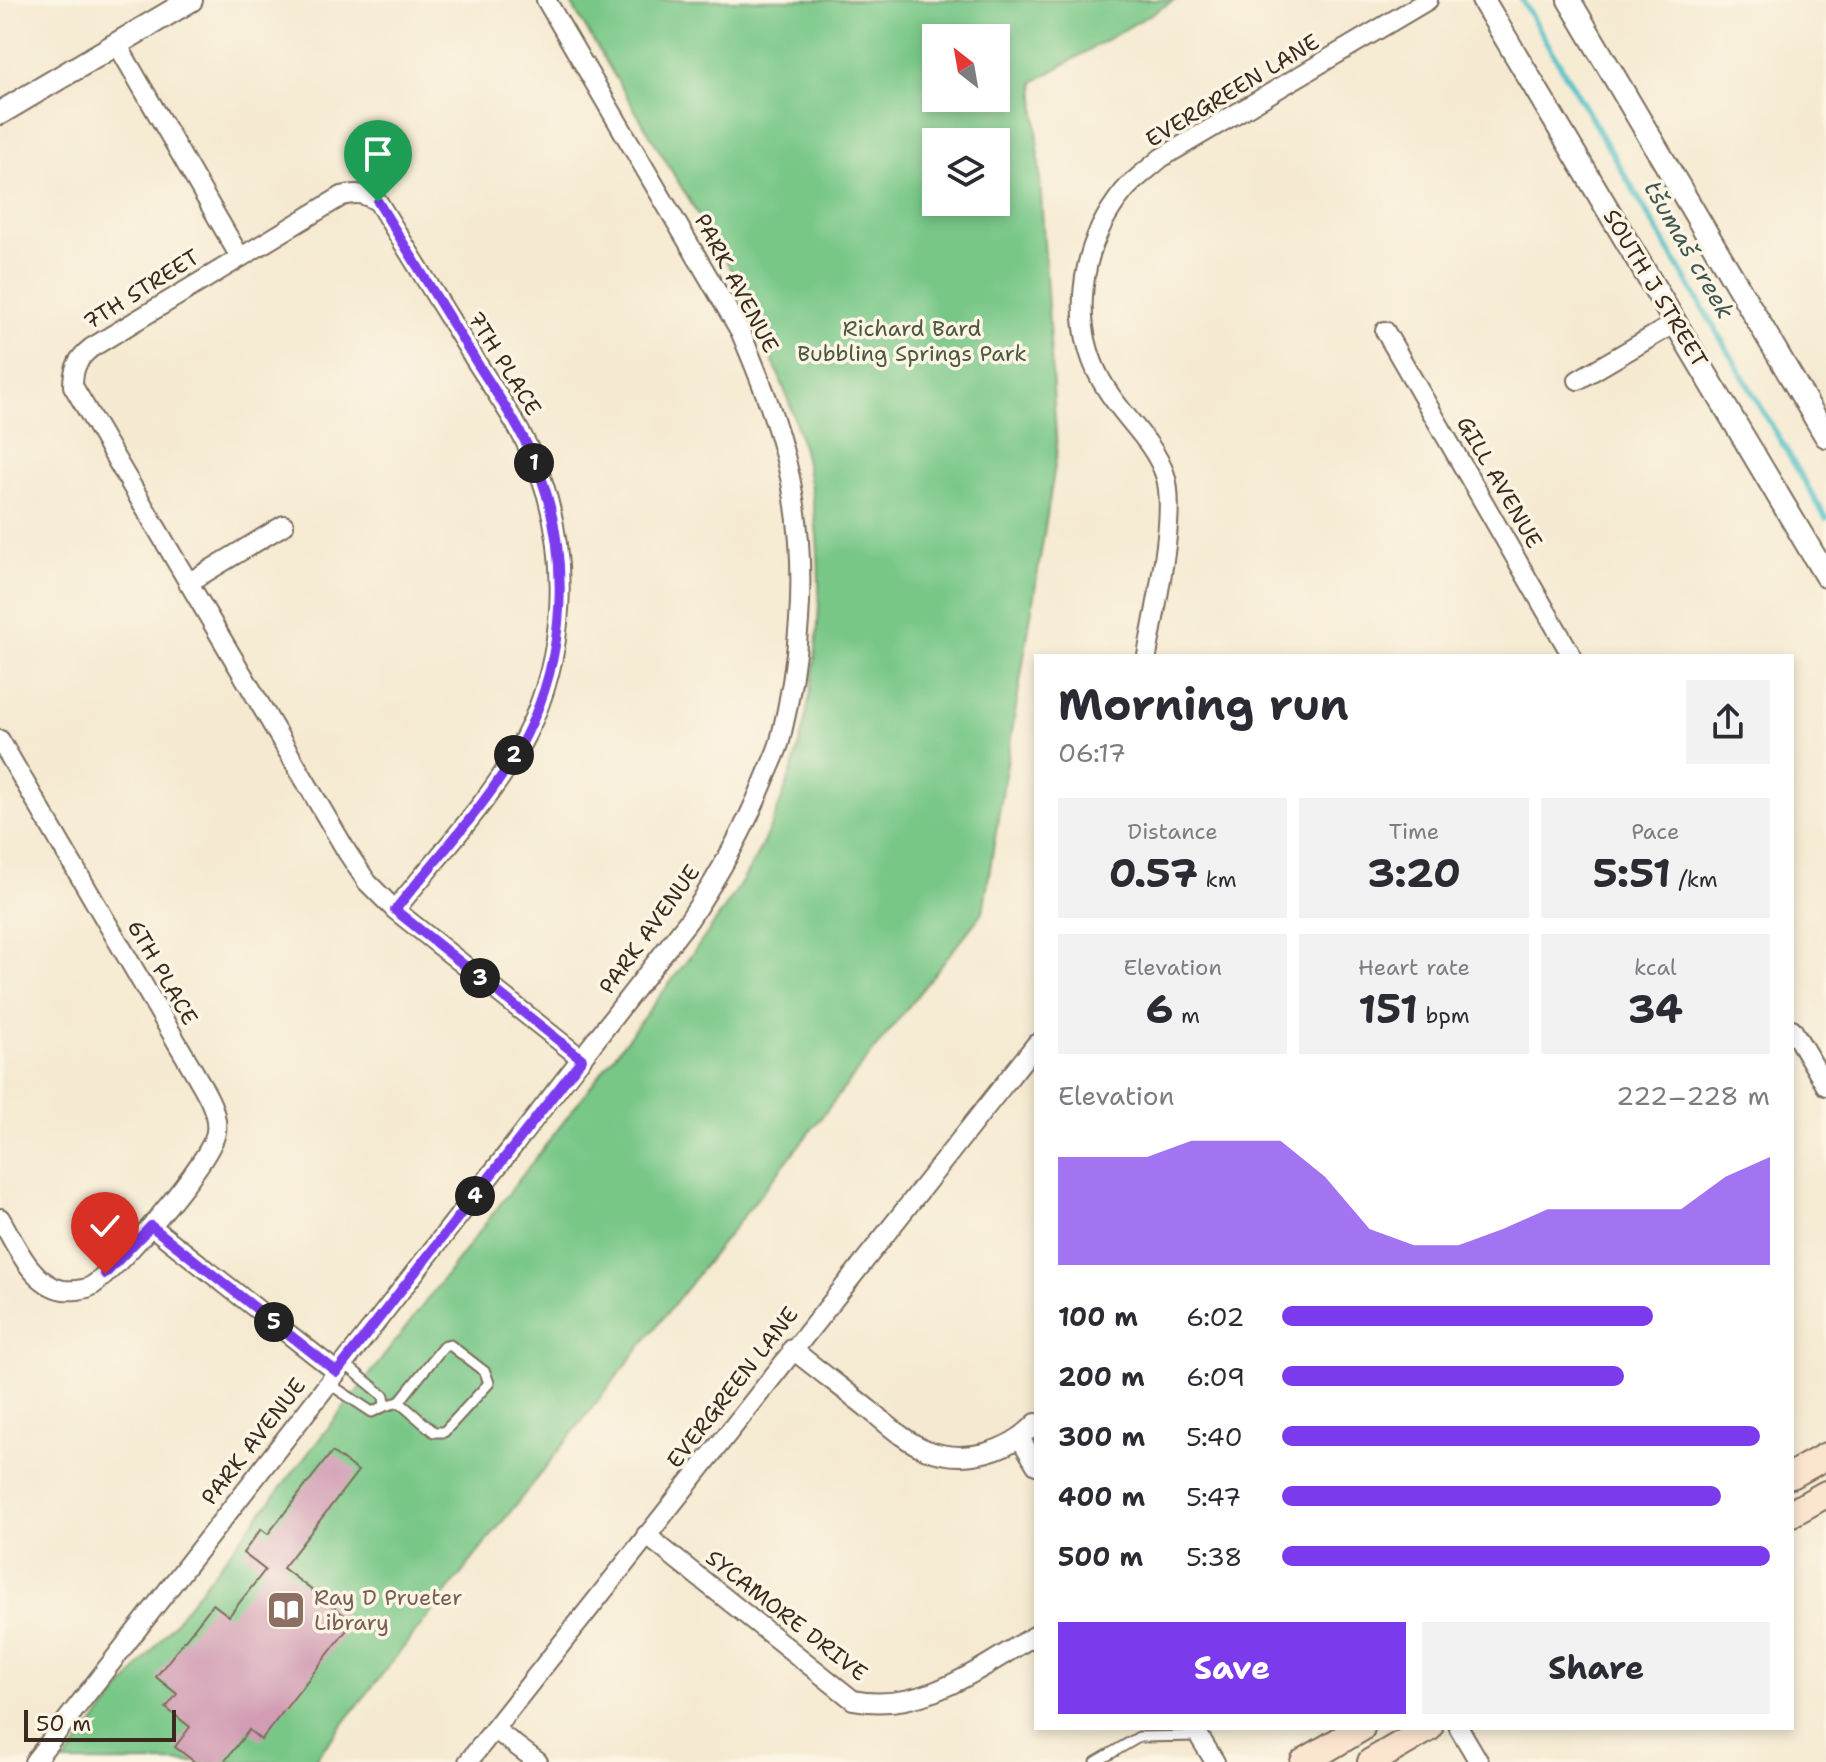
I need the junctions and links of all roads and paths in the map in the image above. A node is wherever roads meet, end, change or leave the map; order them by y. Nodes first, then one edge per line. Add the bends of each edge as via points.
1 (191, 0) edge
2 (546, 0) edge
3 (1428, 0) edge
4 (1483, 0) edge
5 (1569, 0) edge
6 (117, 44) junction
7 (0, 113) edge
8 (240, 257) junction
9 (1677, 322) junction
10 (1385, 331) dead end
11 (1578, 380) dead end
12 (1826, 436) edge
13 (284, 525) dead end
14 (1826, 576) edge
15 (188, 583) junction
16 (1147, 654) edge
17 (1571, 654) edge
18 (0, 740) edge
19 (395, 910) junction
20 (1794, 1032) edge
21 (1034, 1046) edge
22 (582, 1059) junction
23 (1826, 1086) edge
24 (0, 1218) edge
25 (151, 1226) junction
26 (792, 1349) junction
27 (337, 1372) junction
28 (399, 1402) junction
29 (385, 1406) junction
30 (1034, 1425) edge
31 (1020, 1438) junction
32 (1826, 1456) edge
33 (1034, 1462) edge
34 (1794, 1474) edge
35 (1826, 1494) edge
36 (1794, 1512) edge
37 (646, 1535) junction
38 (1034, 1636) edge
39 (494, 1729) junction
40 (1358, 1730) edge
41 (1426, 1730) edge
42 (1460, 1730) edge
43 (1201, 1732) edge
44 (34, 1762) edge
45 (468, 1762) edge
46 (538, 1762) edge
47 (1096, 1762) edge
48 (1215, 1762) edge
49 (1304, 1762) edge
50 (1371, 1762) edge
51 (1479, 1762) edge

1 - 6 street
2 - 22 street, PARK AVENUE via 740,331 781,444 794,499 800,572 796,648 779,743 752,812 689,920
3 - 16 street, EVERGREEN LANE via 1161,158 1126,189 1104,220 1088,257 1082,305 1086,341 1107,391 1151,447 1166,476 1171,509
4 - 9 street, SOUTH J STREET
5 - 12 street
6 - 7 street
6 - 8 street
8 - 15 street, 7TH STREET via 91,348 73,371 73,386
8 - 19 street, 7TH PLACE via 342,196 367,195 378,202 520,431 550,508 560,576 545,689 526,735 497,782
9 - 11 street
9 - 14 street, SOUTH J STREET
10 - 17 street, GILL AVENUE
13 - 15 street
15 - 19 street, 7TH STREET via 347,852
18 - 25 street, 6TH PLACE via 214,1111 213,1143
19 - 22 street, 7TH STREET
20 - 23 street
21 - 26 street, EVERGREEN LANE
22 - 27 street, PARK AVENUE
24 - 25 street, 6TH PLACE via 40,1278 68,1291 91,1287
25 - 27 street
26 - 31 street via 927,1450 975,1454
26 - 37 street, EVERGREEN LANE
27 - 29 lane via 384,1396
27 - 29 lane via 372,1412
27 - 44 street, PARK AVENUE
28 - 28 lane via 450,1345 485,1372 489,1383 444,1432 434,1432
28 - 29 lane
30 - 31 street
31 - 33 street
32 - 34 main road
35 - 36 main road
37 - 38 street, SYCAMORE DRIVE via 853,1700 894,1704 941,1691
37 - 39 street, EVERGREEN LANE
39 - 45 street, EVERGREEN LANE
39 - 46 street
40 - 49 main road
41 - 50 main road
42 - 51 street
43 - 47 lane via 1139,1737
43 - 48 street

